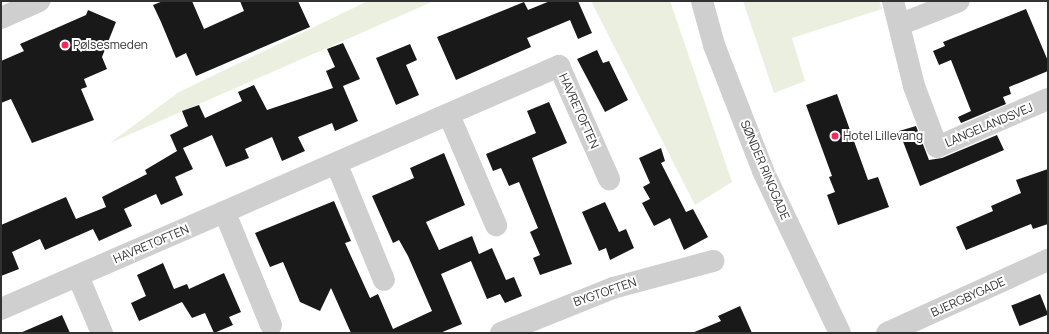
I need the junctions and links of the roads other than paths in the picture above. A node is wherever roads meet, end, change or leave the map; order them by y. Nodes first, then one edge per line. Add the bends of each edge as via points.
1 (39, 1) edge
2 (702, 1) edge
3 (893, 1) edge
4 (959, 1) edge
5 (1, 18) edge
6 (901, 24) junction
7 (1048, 99) edge
8 (449, 115) junction
9 (337, 165) junction
10 (609, 179) dead end
11 (225, 213) junction
12 (496, 225) dead end
13 (1048, 260) edge
14 (713, 261) dead end
15 (78, 276) junction
16 (384, 280) dead end
17 (1, 310) edge
18 (271, 325) dead end
19 (102, 333) edge
20 (501, 333) edge
21 (840, 333) edge
22 (887, 333) edge

1 - 5 street
2 - 21 street, SØNDER RINGGADE via 714,45 763,171
3 - 6 street
4 - 6 street
6 - 7 street, LANGELANDSVEJ via 912,80 937,147
8 - 9 street, HAVRETOFTEN
8 - 10 street, HAVRETOFTEN via 559,66
8 - 12 street
9 - 11 street, HAVRETOFTEN
9 - 16 street
11 - 15 street, HAVRETOFTEN
11 - 18 street
13 - 22 street, BJERGBYGADE
14 - 20 street, BYGTOFTEN via 613,288
15 - 17 street, HAVRETOFTEN
15 - 19 street

